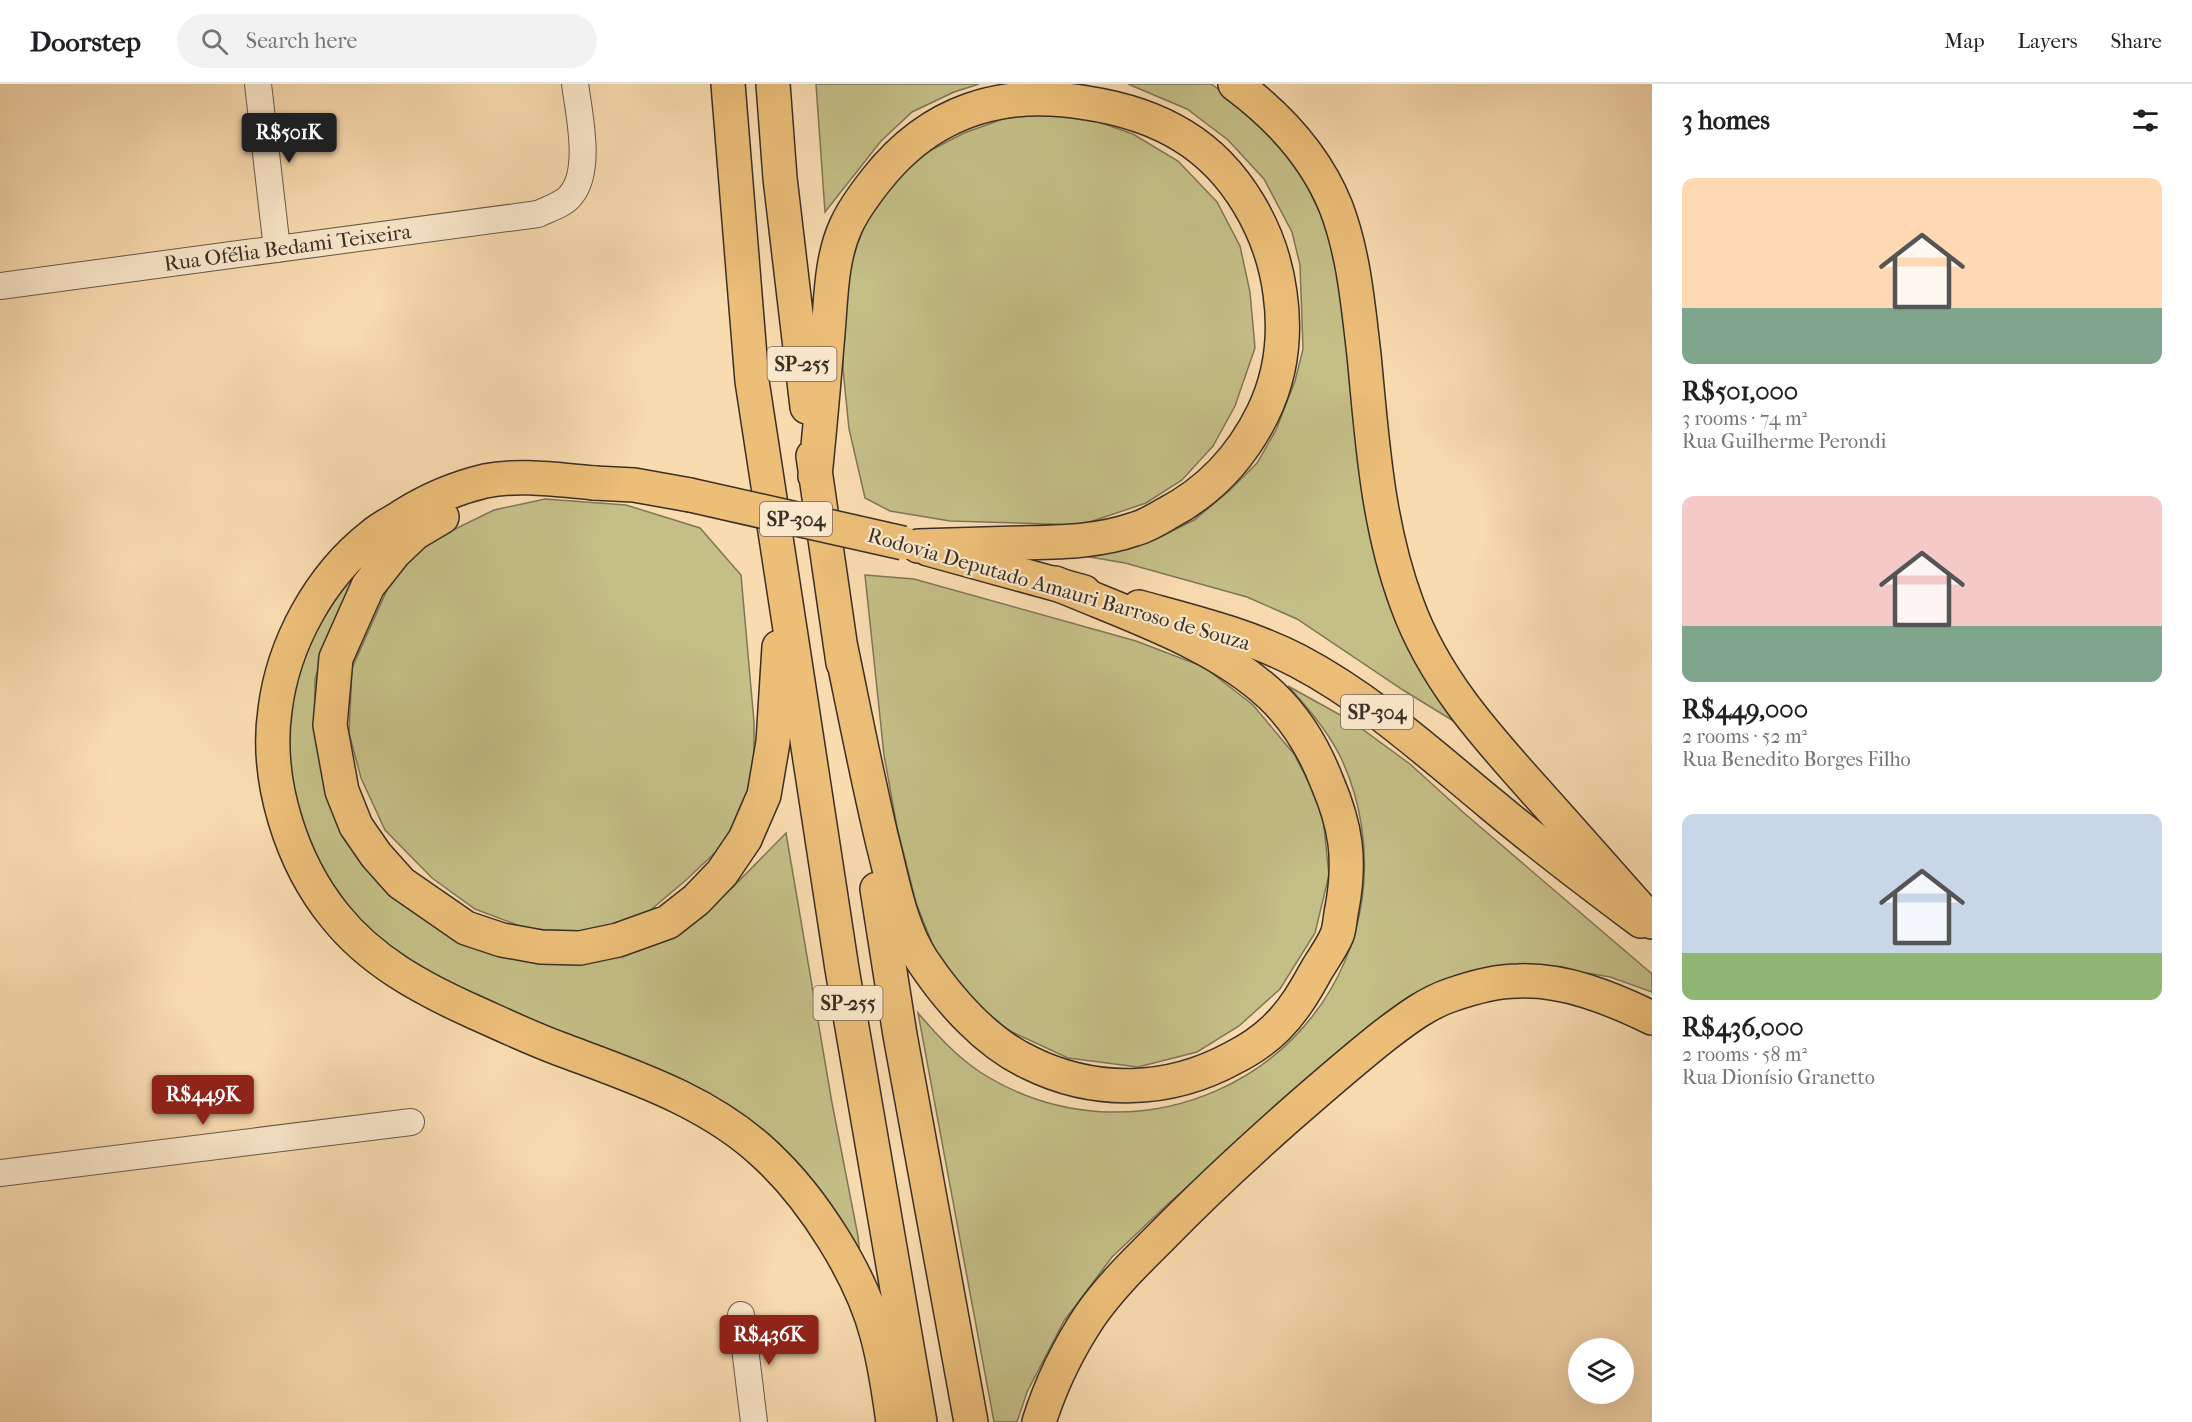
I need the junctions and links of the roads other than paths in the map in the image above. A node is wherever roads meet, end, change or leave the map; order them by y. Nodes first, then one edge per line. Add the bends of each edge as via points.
1 (258, 84) edge
2 (574, 84) edge
3 (728, 84) edge
4 (773, 84) edge
5 (1235, 84) edge
6 (277, 249) junction
7 (0, 286) edge
8 (816, 476) junction
9 (594, 483) junction
10 (911, 544) junction
11 (783, 582) junction
12 (1055, 584) junction
13 (840, 643) junction
14 (1652, 922) edge
15 (1652, 928) edge
16 (1652, 1018) edge
17 (411, 1122) dead end
18 (0, 1173) edge
19 (741, 1315) dead end
20 (754, 1422) edge
21 (893, 1422) edge
22 (920, 1422) edge
23 (971, 1422) edge
24 (1039, 1422) edge

1 - 6 street
2 - 6 street, Rua Ofélia Bedami Teixeira via 583,144 579,180 571,197 538,214
3 - 11 main road, SP-255 via 752,381
4 - 8 main road, SP-255 via 780,178
5 - 14 main road via 1285,127 1311,161 1335,206 1355,276 1379,490 1391,555 1428,653 1490,741
6 - 7 street, Rua Ofélia Bedami Teixeira
8 - 10 main road via 830,308 840,242 847,223 890,162 944,120 1010,99 1041,97 1112,107 1184,137 1217,163 1244,196 1277,270 1283,310 1278,371 1272,394 1242,450 1190,502 1129,531 1082,541
8 - 13 main road, SP-255
9 - 10 main road, Rodovia Deputado Amauri Barroso de Souza / SP-304, bridge via 690,495
9 - 11 main road via 541,483 489,496 415,532 368,586 336,658 330,725 342,791 356,826 401,883 465,928 541,947 580,948 618,940 668,922 722,873 745,838 764,795 773,742
9 - 21 main road via 518,477 452,491 373,534 345,561 316,596 296,637 275,710 274,747 284,821 309,876 335,917 415,985 688,1101 768,1156 817,1216 861,1290 877,1333
10 - 12 main road, Rodovia Deputado Amauri Barroso de Souza / SP-304
11 - 22 main road, SP-255 via 842,969
12 - 13 main road via 1228,661 1273,697 1300,730 1339,809 1347,854 1337,935 1297,1004 1275,1029 1210,1071 1167,1083 1133,1087 1059,1075 1006,1049 954,1000 921,959 909,937 873,802
12 - 15 main road, Rodovia Deputado Amauri Barroso de Souza / SP-304 via 1240,635 1353,693 1402,729 1555,858
13 - 23 main road, SP-255 via 900,1035
16 - 24 main road via 1586,991 1517,981 1449,996 1414,1013 1321,1088 1224,1175 1122,1276 1065,1357
17 - 18 street
19 - 20 street

